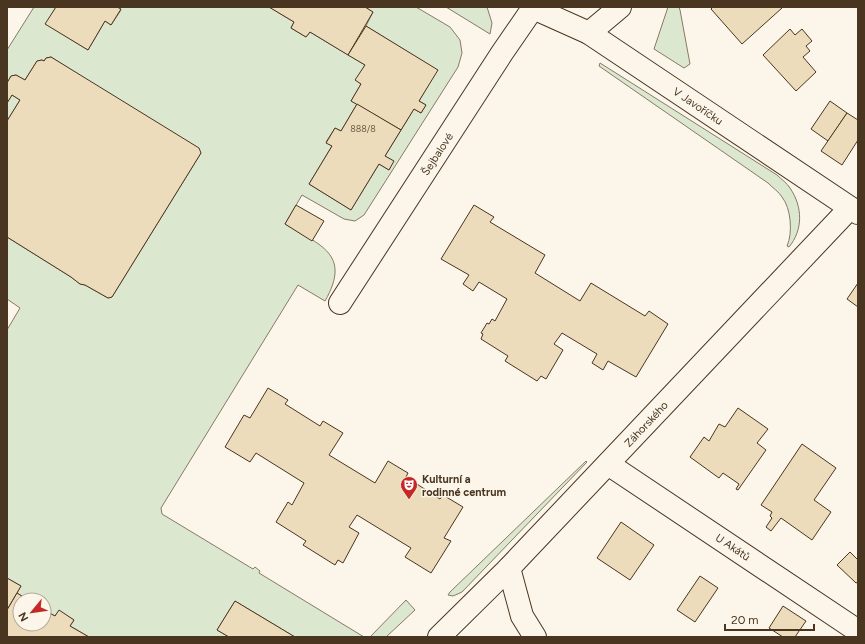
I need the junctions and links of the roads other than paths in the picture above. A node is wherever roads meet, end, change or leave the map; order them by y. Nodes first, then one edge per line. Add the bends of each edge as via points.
1 (620, 7) edge
2 (532, 8) edge
3 (588, 33) junction
4 (854, 210) edge
5 (340, 303) dead end
6 (608, 464) junction
7 (509, 568) junction
8 (858, 631) edge
9 (439, 637) edge
10 (535, 637) edge

1 - 3 street
2 - 3 street, V Javoříčku
2 - 5 street, Šejbalové
3 - 4 street, V Javoříčku
4 - 6 street, Záhorského
6 - 7 street, Záhorského
6 - 8 street, U Akátů
7 - 9 street, Záhorského
7 - 10 street via 522,616

